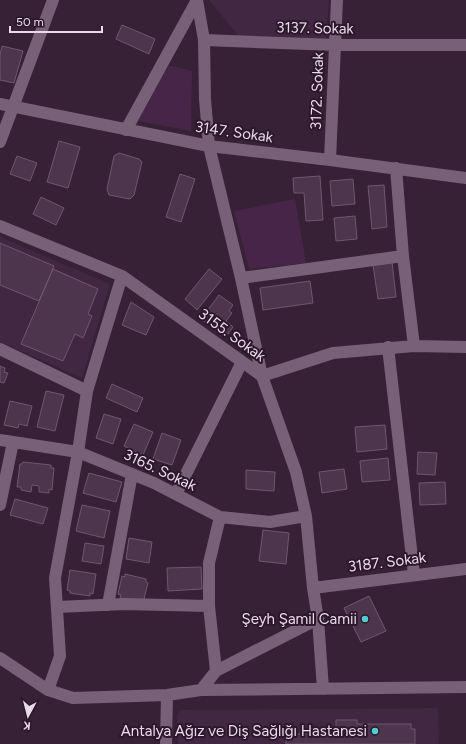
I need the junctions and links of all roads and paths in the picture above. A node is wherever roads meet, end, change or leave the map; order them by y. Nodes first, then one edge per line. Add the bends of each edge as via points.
1 (53, 0) edge
2 (197, 0) edge
3 (337, 0) edge
4 (204, 40) junction
5 (335, 45) junction
6 (466, 45) edge
7 (0, 104) edge
8 (13, 106) junction
9 (126, 130) junction
10 (0, 142) edge
11 (209, 146) junction
12 (330, 160) junction
13 (396, 168) junction
14 (466, 178) edge
15 (0, 226) edge
16 (403, 256) junction
17 (122, 276) junction
18 (241, 278) junction
19 (414, 346) junction
20 (388, 347) junction
21 (466, 347) edge
22 (0, 349) edge
23 (242, 362) junction
24 (262, 376) junction
25 (87, 391) junction
26 (0, 440) edge
27 (13, 442) junction
28 (78, 452) junction
29 (132, 474) junction
30 (176, 494) junction
31 (0, 505) edge
32 (220, 516) junction
33 (306, 516) junction
34 (466, 569) edge
35 (414, 575) junction
36 (313, 588) junction
37 (108, 605) junction
38 (209, 606) junction
39 (57, 607) junction
40 (318, 619) junction
41 (0, 658) edge
42 (216, 671) junction
43 (466, 687) edge
44 (323, 689) junction
45 (48, 690) junction
46 (201, 690) junction
47 (167, 696) junction
48 (166, 744) edge

1 - 8 street
2 - 4 street
2 - 9 street
3 - 5 street, 3172. Sokak
4 - 5 street, 3137. Sokak
4 - 11 street
5 - 6 street, 3137. Sokak
5 - 12 street, 3172. Sokak
7 - 8 street, 3147. Sokak
8 - 9 street, 3147. Sokak
8 - 10 street
9 - 11 street, 3147. Sokak
11 - 12 street, 3147. Sokak
11 - 18 street
12 - 13 street, 3147. Sokak
13 - 14 street, 3147. Sokak
13 - 16 street
15 - 17 street, 3155. Sokak
16 - 18 street
16 - 19 street
17 - 23 street, 3155. Sokak
17 - 25 street
18 - 24 street
19 - 20 street, 3155. Sokak
19 - 21 street, 3155. Sokak
20 - 24 street, 3155. Sokak via 333,353
20 - 35 street
22 - 25 street
23 - 24 street, 3155. Sokak
23 - 30 street
24 - 33 street via 296,472
25 - 28 street
26 - 27 street, 3165. Sokak
27 - 28 street, 3165. Sokak
27 - 31 street
28 - 29 street, 3165. Sokak
28 - 39 street via 55,578
29 - 30 street, 3165. Sokak
29 - 37 street
30 - 32 street, 3165. Sokak
32 - 33 street, 3165. Sokak via 270,522
32 - 38 street via 209,563
33 - 36 street
34 - 35 street, 3187. Sokak
35 - 36 street, 3187. Sokak
36 - 40 street
37 - 38 street
37 - 39 street
38 - 42 street
39 - 45 street via 60,656
40 - 42 street
40 - 44 street
41 - 45 street
42 - 46 street
43 - 44 street
44 - 46 street
45 - 47 street via 73,698
46 - 47 street
47 - 48 street

